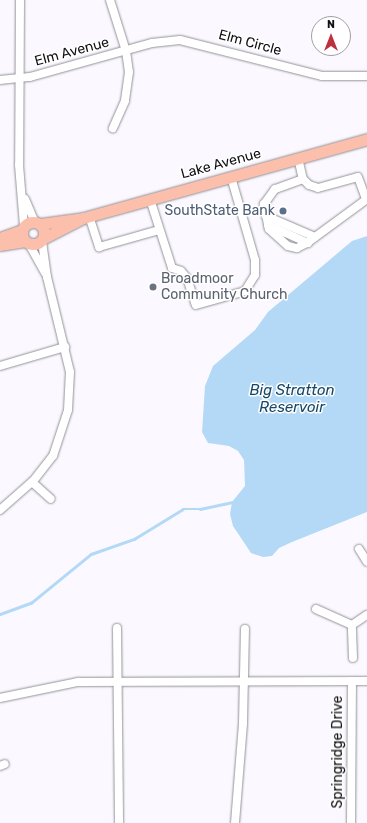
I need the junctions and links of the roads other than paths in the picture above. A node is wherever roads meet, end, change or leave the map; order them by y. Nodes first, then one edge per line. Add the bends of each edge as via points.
1 (20, 0) edge
2 (110, 0) edge
3 (126, 51) junction
4 (20, 76) junction
5 (367, 76) edge
6 (0, 80) edge
7 (113, 128) dead end
8 (367, 140) edge
9 (298, 158) junction
10 (231, 177) junction
11 (303, 179) junction
12 (22, 194) junction
13 (367, 199) edge
14 (150, 200) junction
15 (86, 217) junction
16 (38, 223) junction
17 (267, 223) junction
18 (159, 230) junction
19 (25, 235) junction
20 (0, 238) edge
21 (43, 239) junction
22 (309, 241) junction
23 (0, 245) edge
24 (47, 277) junction
25 (65, 347) junction
26 (0, 366) edge
27 (32, 482) junction
28 (51, 499) dead end
29 (0, 510) edge
30 (359, 549) dead end
31 (367, 562) edge
32 (316, 609) dead end
33 (367, 615) edge
34 (352, 624) junction
35 (117, 628) dead end
36 (245, 629) dead end
37 (353, 658) dead end
38 (118, 680) junction
39 (245, 681) junction
40 (352, 681) junction
41 (367, 681) edge
42 (0, 698) edge
43 (119, 823) edge
44 (235, 823) edge
45 (351, 823) edge

1 - 4 street
2 - 3 street
3 - 4 street, Elm Avenue via 30,77
3 - 5 street, Elm Circle via 152,43 180,40 322,76
3 - 7 street via 128,90
4 - 6 street, Elm Avenue
4 - 12 street via 19,165
8 - 9 main road, Lake Avenue
9 - 10 main road, Lake Avenue
9 - 11 street
10 - 14 main road, Lake Avenue
10 - 18 street via 255,260 255,275 245,291 196,305 187,278 181,271 172,268
11 - 13 street via 318,188 358,177
11 - 17 street via 275,189 264,204
12 - 16 street
12 - 19 street
13 - 22 street
14 - 15 main road, Lake Avenue
14 - 18 street
15 - 16 main road, Lake Avenue
15 - 18 street via 99,247
15 - 21 main road, Lake Avenue
16 - 19 main road, Lake Avenue
16 - 21 main road via 44,229
17 - 22 street
17 - 22 street via 288,246 297,248
19 - 20 main road
19 - 21 main road, Lake Avenue via 36,244
19 - 23 main road
19 - 24 street
21 - 24 street
24 - 25 street
25 - 26 street
25 - 27 street via 71,384 65,424 53,456
27 - 28 street
27 - 29 street
30 - 31 street
32 - 34 street
33 - 34 street
34 - 37 street
35 - 38 street
36 - 39 street
38 - 39 street
38 - 42 street via 66,683
38 - 43 street
39 - 40 street
39 - 44 street
40 - 41 street
40 - 45 street, Springridge Drive

